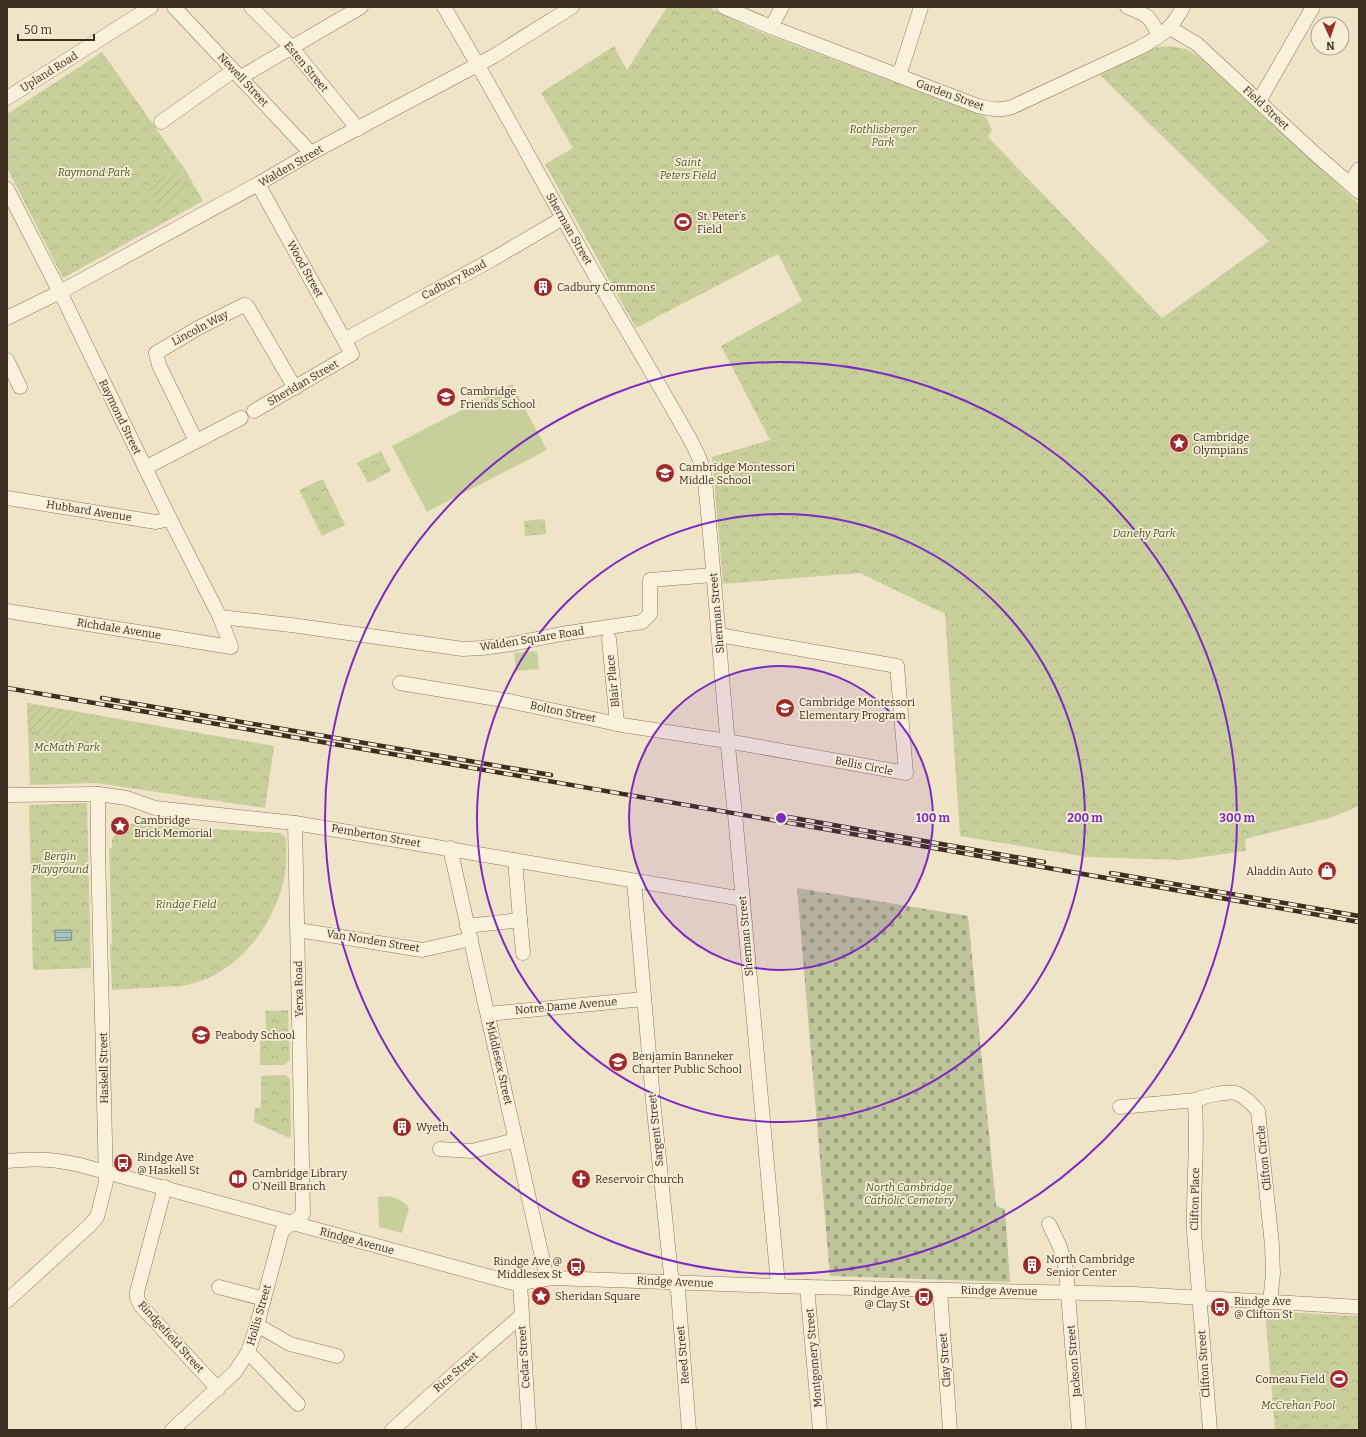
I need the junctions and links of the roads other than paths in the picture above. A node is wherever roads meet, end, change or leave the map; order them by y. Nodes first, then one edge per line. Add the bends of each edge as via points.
1 (151, 7) edge
2 (174, 7) edge
3 (251, 7) edge
4 (361, 7) edge
5 (444, 7) edge
6 (572, 7) edge
7 (724, 7) edge
8 (782, 7) edge
9 (922, 7) edge
10 (1127, 7) edge
11 (1183, 7) edge
12 (1314, 7) edge
13 (771, 27) junction
14 (1170, 28) junction
15 (1159, 36) junction
16 (291, 47) junction
17 (478, 64) junction
18 (237, 74) junction
19 (899, 76) junction
20 (7, 98) edge
21 (1259, 101) junction
22 (161, 122) dead end
23 (358, 129) junction
24 (311, 154) junction
25 (1359, 169) edge
26 (258, 184) junction
27 (1354, 187) edge
28 (7, 189) edge
29 (563, 218) junction
30 (60, 292) junction
31 (7, 318) edge
32 (344, 340) junction
33 (352, 354) joint
34 (7, 360) edge
35 (20, 387) dead end
36 (295, 388) junction
37 (254, 411) dead end
38 (240, 418) dead end
39 (196, 441) junction
40 (145, 468) junction
41 (7, 498) edge
42 (170, 519) junction
43 (713, 575) junction
44 (7, 611) edge
45 (220, 617) junction
46 (719, 635) junction
47 (608, 639) dead end
48 (231, 647) joint
49 (400, 683) dead end
50 (617, 724) junction
51 (727, 741) junction
52 (98, 794) junction
53 (7, 795) edge
54 (295, 822) junction
55 (450, 848) junction
56 (515, 860) junction
57 (634, 881) junction
58 (743, 900) junction
59 (520, 920) junction
60 (298, 930) junction
61 (469, 933) junction
62 (523, 953) dead end
63 (644, 999) junction
64 (488, 1014) junction
65 (1196, 1100) junction
66 (1120, 1107) dead end
67 (516, 1140) junction
68 (440, 1149) dead end
69 (7, 1161) edge
70 (106, 1172) junction
71 (165, 1188) junction
72 (292, 1223) junction
73 (1049, 1224) dead end
74 (547, 1278) junction
75 (674, 1282) junction
76 (520, 1283) junction
77 (778, 1285) junction
78 (219, 1287) dead end
79 (807, 1287) junction
80 (940, 1290) junction
81 (1068, 1292) junction
82 (1199, 1297) junction
83 (264, 1299) junction
84 (7, 1301) edge
85 (1270, 1302) junction
86 (1359, 1307) edge
87 (521, 1316) junction
88 (257, 1325) junction
89 (248, 1352) junction
90 (337, 1356) dead end
91 (218, 1389) junction
92 (298, 1404) dead end
93 (172, 1430) edge
94 (392, 1430) edge
95 (529, 1430) edge
96 (689, 1430) edge
97 (820, 1430) edge
98 (950, 1430) edge
99 (1079, 1430) edge
100 (1210, 1430) edge

1 - 20 street, Upland Road
2 - 18 street, Newell Street
3 - 16 street, Esten Street
4 - 16 street
5 - 17 street, Sherman Street
6 - 17 street, Walden Street
7 - 13 street, Garden Street
8 - 13 street
9 - 19 street
10 - 15 street via 1144,13 1152,21
11 - 14 street
12 - 21 street
13 - 19 street, Garden Street
14 - 15 street, Garden Street
14 - 21 street, Field Street via 1197,44
15 - 19 street, Garden Street via 1139,48 1003,110 978,106
16 - 18 street
16 - 23 street, Esten Street
17 - 23 street, Walden Street
17 - 29 street, Sherman Street
18 - 22 street
18 - 24 street, Newell Street
21 - 27 street, Field Street
23 - 24 street, Walden Street
24 - 26 street, Walden Street
25 - 27 street
26 - 30 street, Walden Street
26 - 32 street, Wood Street
28 - 30 street, Raymond Street
29 - 32 street, Cadbury Road
29 - 43 street, Sherman Street via 700,460 704,472
30 - 31 street, Walden Street
30 - 40 street, Raymond Street
32 - 33 street, Wood Street
33 - 36 street, Sheridan Street
34 - 35 street
36 - 37 street, Sheridan Street
36 - 39 street, Lincoln Way via 249,308 244,305 198,328 156,353
38 - 39 street
39 - 40 street
40 - 42 street, Raymond Street
41 - 42 street, Hubbard Avenue via 156,522
42 - 45 street, Raymond Street
43 - 45 street, Walden Square Road via 650,580 650,614 642,622 482,648 463,649
43 - 46 street, Sherman Street
44 - 48 street, Richdale Avenue
45 - 48 street, Raymond Street
46 - 51 street, Sherman Street
46 - 51 street, Bellis Circle via 897,666 906,773
47 - 50 street, Blair Place
49 - 50 street, Bolton Street via 509,701
50 - 51 street, Bolton Street
51 - 58 street, Sherman Street
52 - 53 street, Pemberton Street
52 - 54 street, Pemberton Street via 127,798 155,808
52 - 70 street, Haskell Street
54 - 55 street, Pemberton Street
54 - 60 street, Yerxa Road
55 - 56 street, Pemberton Street
55 - 61 street, Middlesex Street
56 - 57 street, Pemberton Street
56 - 59 street
57 - 58 street, Pemberton Street
57 - 63 street, Sargent Street
58 - 77 street, Sherman Street
59 - 61 street, Van Norden Street
59 - 62 street
60 - 61 street, Van Norden Street via 422,950
60 - 72 street, Yerxa Road via 303,1214
61 - 64 street, Middlesex Street
63 - 64 street, Notre Dame Avenue
63 - 75 street, Sargent Street via 671,1275
64 - 67 street, Middlesex Street
65 - 66 street, Clifton Circle
65 - 82 street, Clifton Place via 1194,1204
65 - 85 street, Clifton Circle via 1207,1095 1233,1093 1258,1111 1273,1252
67 - 68 street via 472,1151
67 - 74 street, Middlesex Street
69 - 70 street, Rindge Avenue via 63,1161
70 - 71 street, Rindge Avenue
70 - 84 street, Haskell Street via 106,1182 96,1217
71 - 72 street, Rindge Avenue
71 - 91 street, Rindgefield Street via 137,1298 141,1306
72 - 76 street, Rindge Avenue via 485,1276
72 - 83 street, Hollis Street via 282,1231
73 - 81 street, Jackson Street via 1062,1253
74 - 75 street, Rindge Avenue
74 - 76 street, Rindge Avenue
75 - 77 street, Rindge Avenue
75 - 96 street, Reed Street via 678,1291
76 - 87 street, Cedar Street
77 - 79 street, Rindge Avenue
78 - 83 street
79 - 80 street, Rindge Avenue
79 - 97 street, Montgomery Street
80 - 81 street, Rindge Avenue
80 - 98 street, Clay Street
81 - 82 street, Rindge Avenue
81 - 99 street, Jackson Street
82 - 85 street, Rindge Avenue
82 - 100 street, Clifton Street
83 - 88 street, Hollis Street
85 - 86 street, Rindge Avenue
87 - 94 street, Rice Street
87 - 95 street, Cedar Street
88 - 89 street, Hollis Street
88 - 90 street via 290,1344
89 - 91 street, Hollis Street via 235,1372
89 - 92 street
91 - 93 street, Hollis Street

